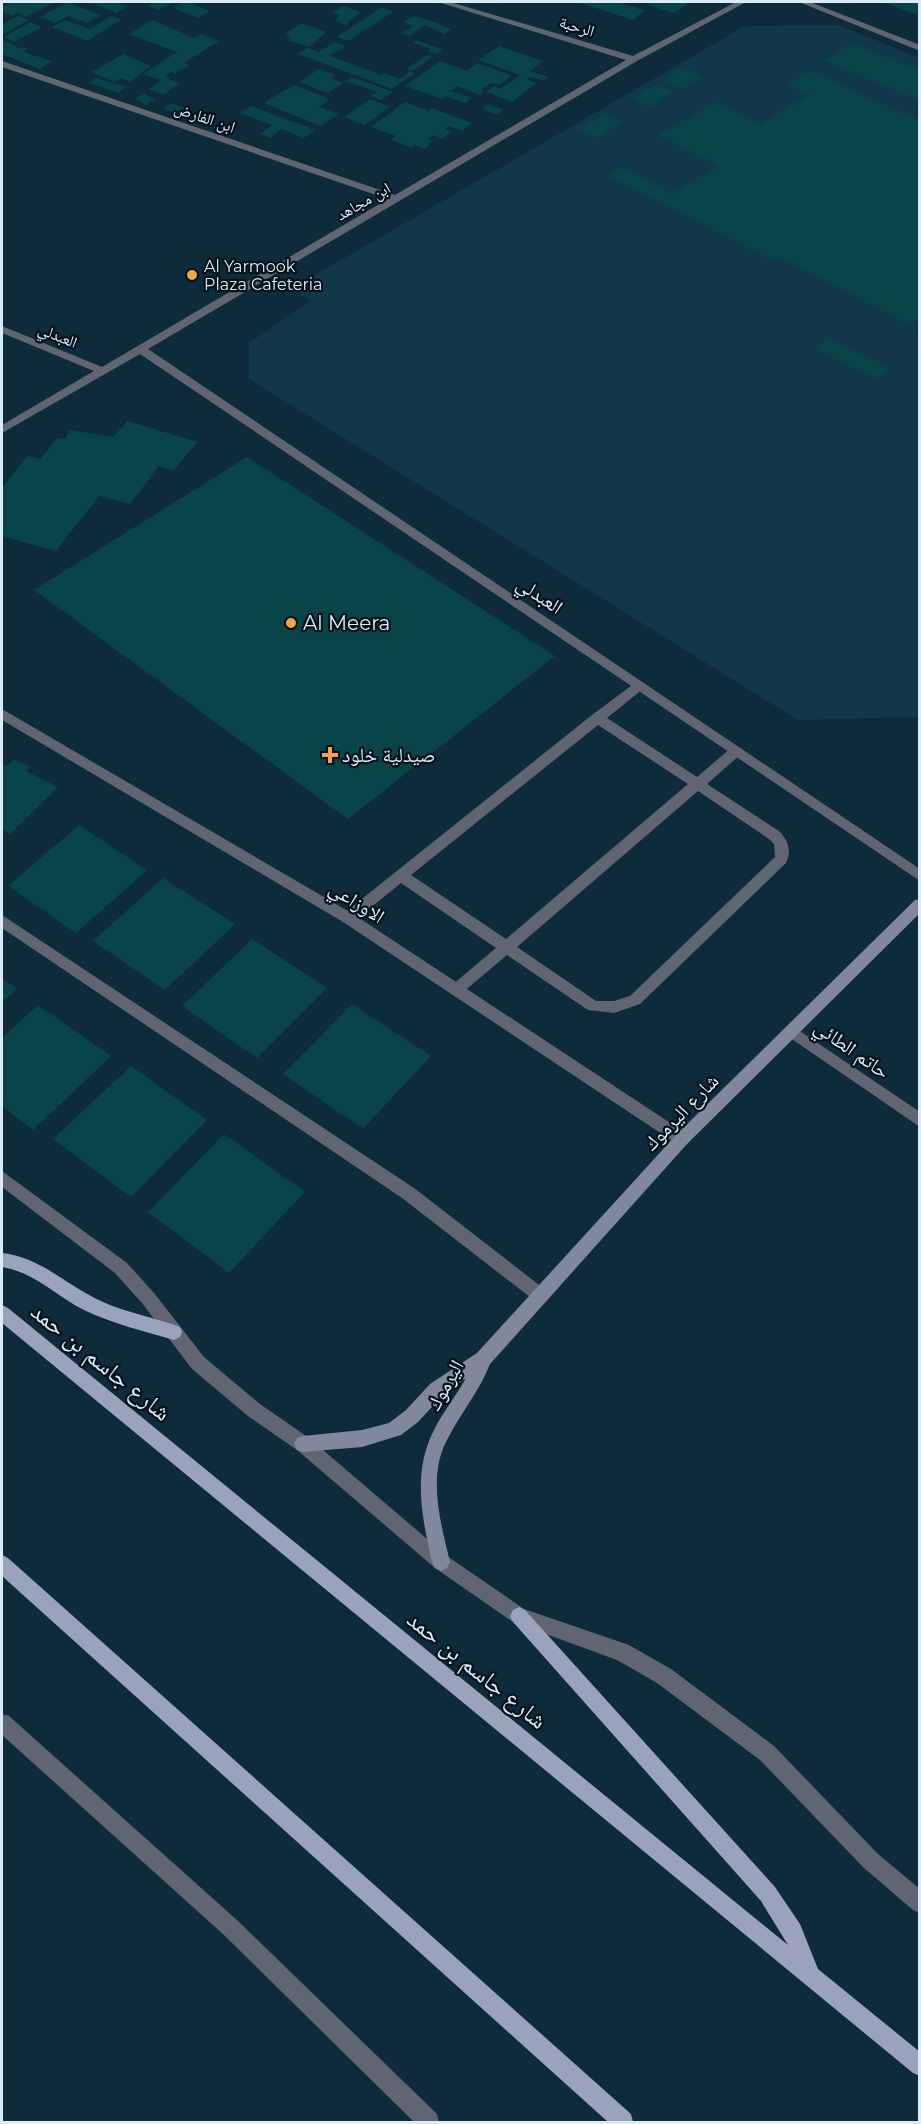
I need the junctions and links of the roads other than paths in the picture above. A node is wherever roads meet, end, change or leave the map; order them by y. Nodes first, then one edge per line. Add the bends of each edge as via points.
1 (442, 2) edge
2 (742, 2) edge
3 (808, 2) edge
4 (920, 48) edge
5 (634, 59) junction
6 (2, 64) edge
7 (398, 199) junction
8 (2, 329) edge
9 (139, 348) junction
10 (102, 371) junction
11 (2, 430) edge
12 (639, 685) junction
13 (2, 714) edge
14 (597, 718) junction
15 (736, 751) junction
16 (697, 784) junction
17 (400, 875) junction
18 (920, 876) edge
19 (920, 904) edge
20 (348, 918) junction
21 (2, 921) edge
22 (505, 947) junction
23 (457, 989) junction
24 (790, 1031) junction
25 (920, 1121) edge
26 (682, 1139) junction
27 (2, 1178) edge
28 (2, 1260) edge
29 (540, 1296) junction
30 (2, 1313) edge
31 (174, 1332) junction
32 (483, 1359) junction
33 (303, 1444) junction
34 (441, 1562) junction
35 (2, 1564) edge
36 (519, 1616) junction
37 (2, 1723) edge
38 (920, 1903) edge
39 (810, 1976) junction
40 (920, 2066) edge
41 (429, 2122) edge
42 (623, 2122) edge

1 - 5 street, الرحبة
2 - 5 street, ابن مجاهد
3 - 4 street
5 - 7 street, ابن مجاهد
6 - 7 street, ابن الفارض
7 - 9 street, ابن مجاهد
8 - 10 street, العبدلي
9 - 10 street, ابن مجاهد
9 - 12 street, العبدلي
10 - 11 street, ابن مجاهد
12 - 14 street
12 - 15 street, العبدلي
13 - 20 street, الاوزاعي
14 - 16 street
14 - 17 street
15 - 16 street
15 - 18 street, العبدلي
16 - 22 street
16 - 22 street via 780,840 781,859 635,1000 623,1007 593,1006
17 - 20 street
17 - 22 street
19 - 24 street, شارع اليرموك
20 - 23 street, الاوزاعي
21 - 29 street via 408,1193
22 - 23 street
23 - 26 street, الاوزاعي
24 - 25 street, حاتم الطائي
24 - 26 street, شارع اليرموك
26 - 29 street, شارع اليرموك
27 - 31 street via 121,1268
28 - 31 main road via 22,1264 108,1312
29 - 32 street, شارع اليرموك
30 - 39 main road, شارع جاسم بن حمد
31 - 33 street via 198,1363 254,1410
32 - 33 street, اليرموك via 436,1391 397,1428 350,1440
32 - 34 street, اليرموك via 476,1380 441,1434 428,1469 430,1512
33 - 34 street
34 - 36 street
35 - 42 main road
36 - 38 street via 622,1652 664,1676 767,1753 871,1861
36 - 39 main road via 768,1894 793,1931
37 - 41 street via 231,1928
39 - 40 main road, شارع جاسم بن حمد

